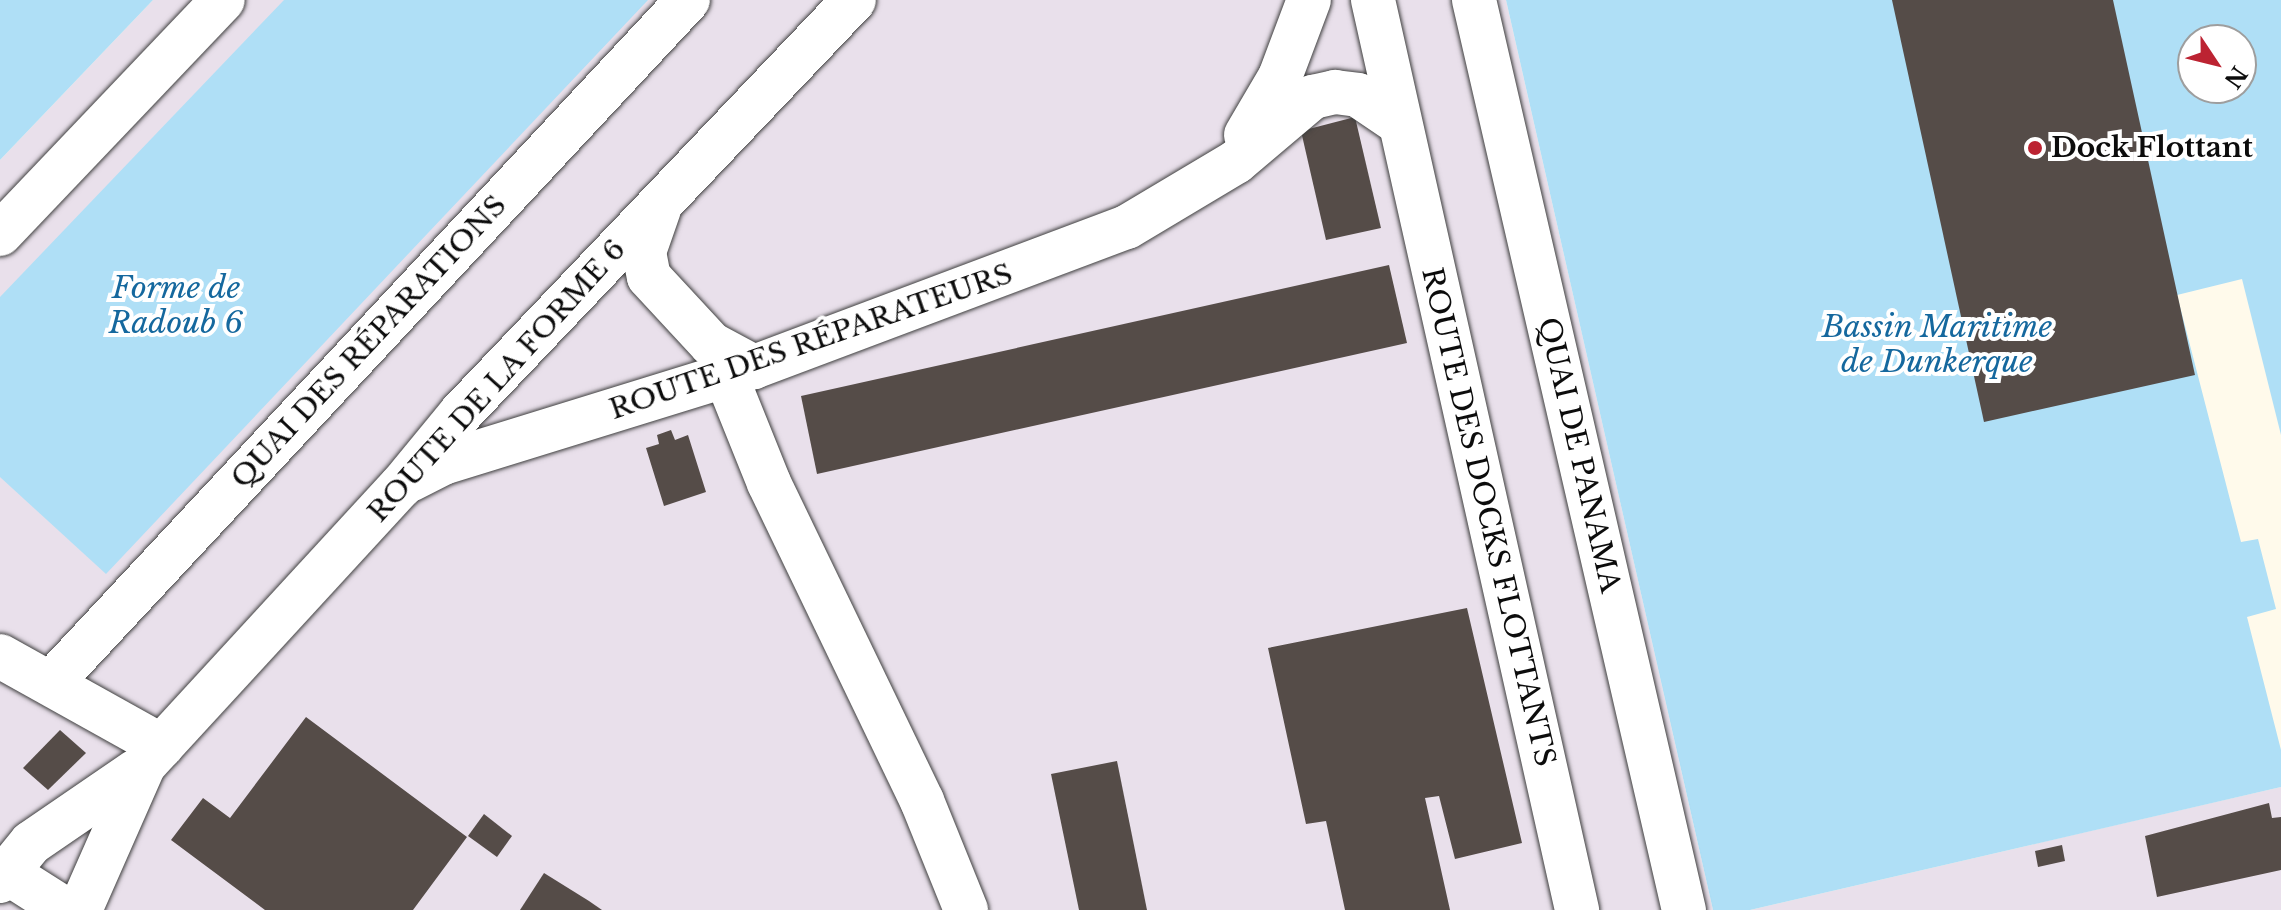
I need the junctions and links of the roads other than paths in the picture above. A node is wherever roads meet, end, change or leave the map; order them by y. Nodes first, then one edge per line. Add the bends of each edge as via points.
1 (223, 0) edge
2 (688, 0) edge
3 (854, 0) edge
4 (1309, 0) edge
5 (1373, 0) edge
6 (1474, 0) edge
7 (1399, 123) junction
8 (1212, 178) junction
9 (664, 200) junction
10 (0, 234) edge
11 (740, 371) junction
12 (401, 486) junction
13 (0, 656) edge
14 (51, 683) junction
15 (153, 756) junction
16 (3, 888) edge
17 (66, 910) edge
18 (80, 910) edge
19 (966, 910) edge
20 (1577, 910) edge
21 (1684, 910) edge

1 - 10 street
2 - 14 street, QUAI DES RÉPARATIONS
3 - 9 street, ROUTE DE LA FORME 6
4 - 8 street via 1271,96
5 - 7 street, ROUTE DES DOCKS FLOTTANTS via 1388,49
6 - 21 street, QUAI DE PANAMA
7 - 8 street via 1358,95 1324,93 1291,112
7 - 20 street, ROUTE DES DOCKS FLOTTANTS
8 - 11 street, ROUTE DES RÉPARATEURS via 1102,238
9 - 11 street via 644,252 649,277
9 - 12 street, ROUTE DE LA FORME 6 via 461,413
11 - 12 street, ROUTE DES RÉPARATEURS via 443,463
11 - 19 street via 769,483 922,801
12 - 15 street, ROUTE DE LA FORME 6
13 - 14 street
14 - 15 street
15 - 16 street, ROUTE DE LA FORME 6 via 31,843
15 - 18 street, ROUTE DE LA FORME 6
16 - 17 street

